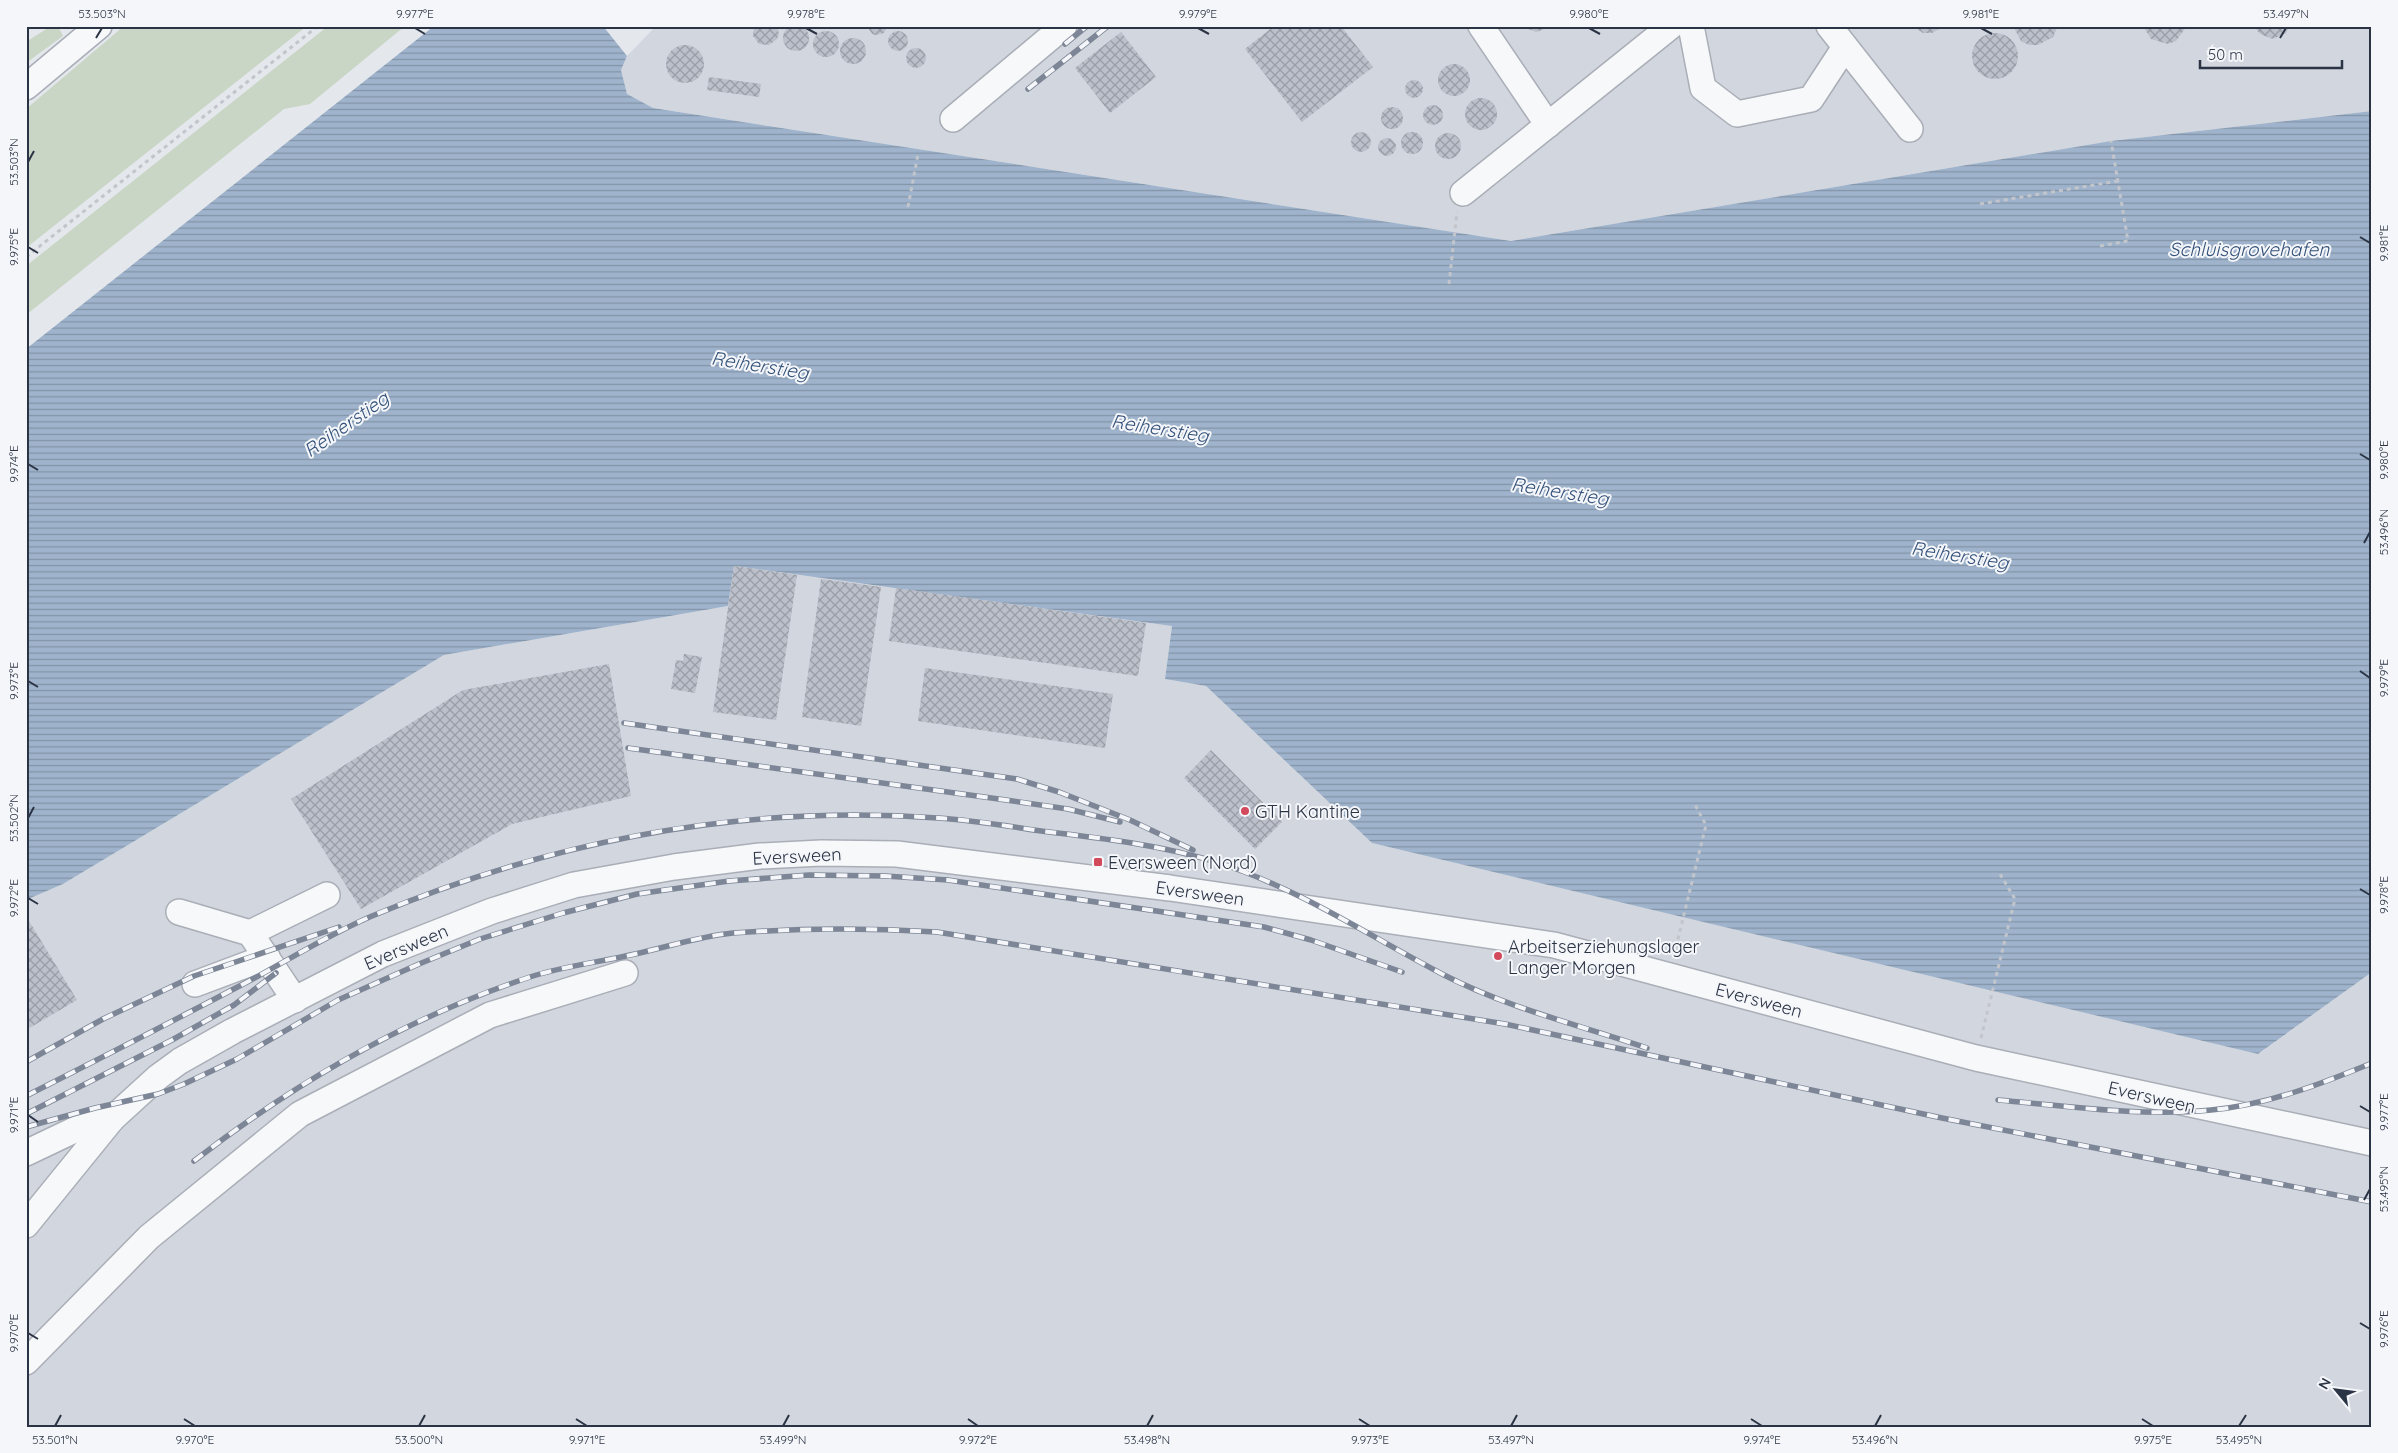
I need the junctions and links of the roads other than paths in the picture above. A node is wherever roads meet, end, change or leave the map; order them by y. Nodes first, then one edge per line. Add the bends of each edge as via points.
1 (99, 26) edge
2 (1064, 26) edge
3 (1480, 26) edge
4 (1671, 26) edge
5 (1690, 26) edge
6 (1829, 26) edge
7 (1845, 47) junction
8 (26, 87) edge
9 (953, 119) dead end
10 (1548, 125) junction
11 (1910, 129) dead end
12 (1460, 202) road end
13 (327, 895) dead end
14 (179, 912) dead end
15 (250, 933) junction
16 (267, 957) junction
17 (625, 973) dead end
18 (195, 984) dead end
19 (295, 1000) junction
20 (112, 1119) junction
21 (2372, 1143) edge
22 (26, 1153) edge
23 (26, 1225) edge
24 (26, 1362) edge

1 - 8 street
2 - 9 street
3 - 10 street
4 - 10 street
5 - 7 street via 1703,88 1737,114 1810,100
6 - 7 street
7 - 11 street
10 - 12 street
13 - 15 street
14 - 15 street
15 - 16 street
16 - 18 street
16 - 19 street
17 - 24 street via 490,1015 300,1114 149,1237
19 - 20 street, Eversween via 180,1061
19 - 21 street, Eversween via 383,954 574,885 760,856 897,854 1170,888 1554,945 1976,1058
20 - 22 street via 89,1123
20 - 23 street, Eversween

